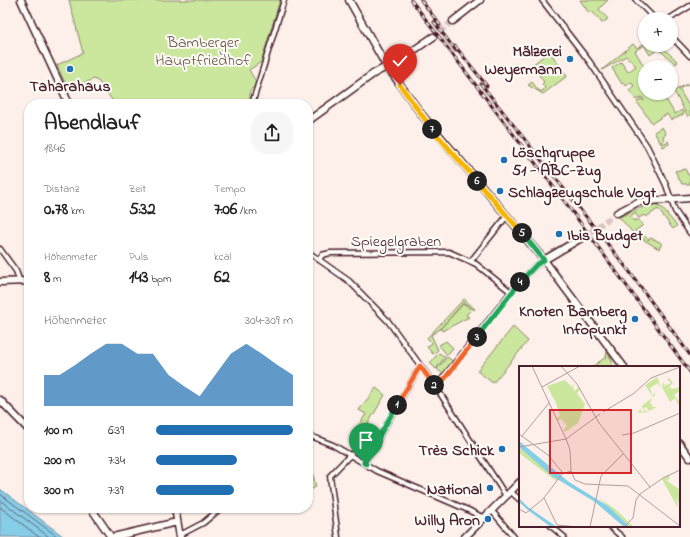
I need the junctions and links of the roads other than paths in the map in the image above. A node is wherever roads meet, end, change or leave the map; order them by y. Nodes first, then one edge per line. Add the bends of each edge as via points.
1 (21, 0) edge
2 (284, 0) edge
3 (349, 0) edge
4 (480, 0) edge
5 (542, 0) edge
6 (636, 0) edge
7 (690, 6) edge
8 (648, 12) edge
9 (678, 13) edge
10 (453, 21) tunnel mouth
11 (432, 36) tunnel mouth
12 (678, 43) edge
13 (690, 56) edge
14 (387, 66) junction
15 (66, 99) edge
16 (254, 99) edge
17 (313, 116) edge
18 (690, 198) edge
19 (670, 200) junction
20 (617, 213) tunnel mouth
21 (507, 216) junction
22 (690, 233) edge
23 (583, 236) tunnel mouth
24 (0, 249) edge
25 (313, 256) edge
26 (319, 260) junction
27 (544, 260) junction
28 (471, 261) junction
29 (0, 282) edge
30 (20, 282) junction
31 (24, 282) edge
32 (511, 292) junction
33 (420, 366) junction
34 (623, 366) edge
35 (436, 388) junction
36 (0, 400) edge
37 (24, 425) edge
38 (313, 437) edge
39 (680, 444) edge
40 (351, 454) junction
41 (690, 458) edge
42 (364, 463) junction
43 (519, 483) edge
44 (508, 494) junction
45 (519, 500) edge
46 (492, 510) junction
47 (95, 513) edge
48 (176, 513) edge
49 (215, 513) edge
50 (484, 518) junction
51 (177, 522) junction
52 (555, 527) edge
53 (610, 527) edge
54 (180, 536) edge
55 (112, 537) edge
56 (338, 537) edge
57 (465, 537) edge
58 (514, 537) edge
59 (564, 537) edge
60 (622, 537) edge

1 - 15 street
2 - 16 street
3 - 14 street
4 - 10 street
5 - 19 street via 589,61 647,146 665,183
6 - 8 street
7 - 9 street
11 - 14 street via 401,60
12 - 13 street
14 - 17 street
14 - 21 street via 442,141
18 - 19 street
19 - 20 street via 638,202
19 - 22 street
21 - 27 street
21 - 28 street
23 - 27 street
24 - 30 street via 16,271
25 - 26 street
26 - 28 street, Spiegelgraben via 322,255 330,253 442,251
26 - 33 street via 349,281 375,307
27 - 32 street
27 - 34 street
28 - 32 street, Spiegelgraben
29 - 30 street
30 - 31 street
32 - 35 street
33 - 35 street
33 - 42 street
35 - 44 street
36 - 37 street
38 - 40 street
39 - 41 street
40 - 42 street
40 - 56 street via 330,476
42 - 50 street
43 - 44 street
44 - 45 street
44 - 46 street
46 - 50 street
46 - 58 street
47 - 55 street
48 - 51 street
49 - 54 street
50 - 57 street
51 - 54 street
51 - 55 street
52 - 59 street
53 - 60 street

